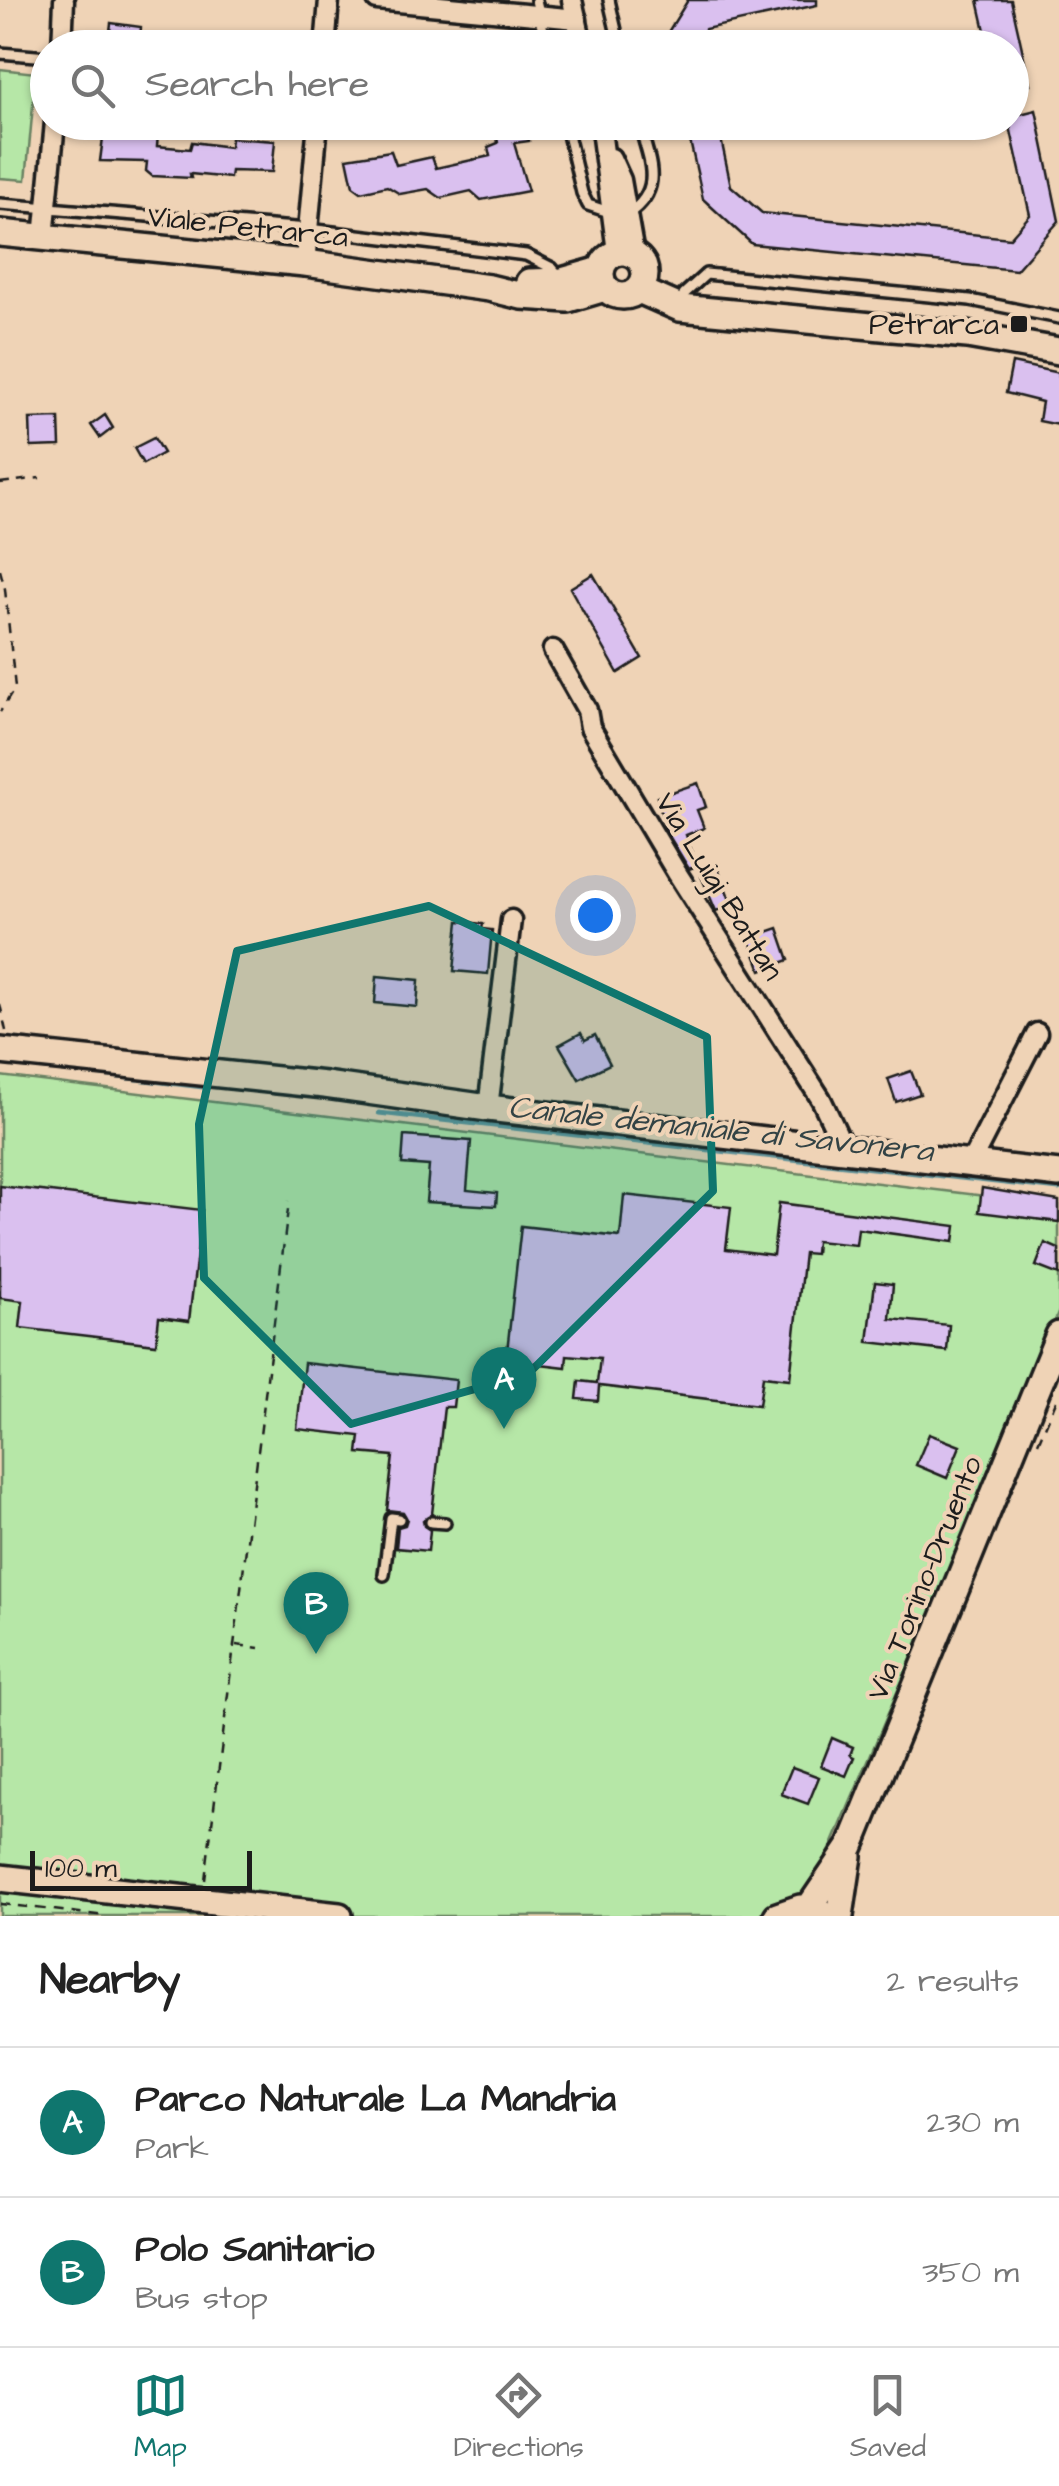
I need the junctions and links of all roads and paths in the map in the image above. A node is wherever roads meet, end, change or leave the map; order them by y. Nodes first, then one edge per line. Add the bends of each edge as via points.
1 (64, 0) edge
2 (329, 0) edge
3 (377, 0) edge
4 (594, 0) edge
5 (609, 0) edge
6 (538, 8) edge
7 (574, 8) edge
8 (63, 30) edge
9 (326, 30) edge
10 (616, 30) edge
11 (0, 52) edge
12 (30, 54) edge
13 (54, 140) edge
14 (316, 140) edge
15 (569, 140) edge
16 (604, 140) edge
17 (643, 140) edge
18 (0, 204) edge
19 (47, 208) junction
20 (620, 214) junction
21 (308, 230) junction
22 (0, 234) edge
23 (44, 238) junction
24 (306, 263) junction
25 (623, 272) junction
26 (562, 281) junction
27 (489, 288) junction
28 (684, 294) junction
29 (758, 313) junction
30 (1059, 318) edge
31 (1059, 351) edge
32 (40, 478) dead end
33 (0, 483) edge
34 (0, 570) edge
35 (553, 650) dead end
36 (0, 712) edge
37 (511, 920) dead end
38 (0, 1004) edge
39 (1036, 1033) dead end
40 (1, 1051) edge
41 (488, 1108) junction
42 (844, 1150) junction
43 (964, 1165) junction
44 (1059, 1174) edge
45 (289, 1201) dead end
46 (1059, 1335) edge
47 (399, 1519) dead end
48 (431, 1522) dead end
49 (445, 1523) dead end
50 (384, 1575) dead end
51 (234, 1644) junction
52 (258, 1648) dead end
53 (851, 1846) junction
54 (0, 1878) edge
55 (203, 1901) junction
56 (0, 1904) edge
57 (818, 1912) edge
58 (107, 1916) edge
59 (339, 1916) edge
60 (776, 1916) edge
61 (840, 1916) edge

1 - 8 street
2 - 9 street
3 - 6 street
4 - 7 street
5 - 10 lane
6 - 7 street
11 - 12 lane
13 - 19 street
14 - 21 street
15 - 20 lane via 588,205
16 - 20 street via 622,180
17 - 20 lane via 651,190 643,204
18 - 19 lane
19 - 21 lane
19 - 23 street
20 - 25 street
21 - 24 street
21 - 26 lane via 526,255
22 - 23 street, Viale Petrarca
23 - 24 street, Viale Petrarca
24 - 27 street, Viale Petrarca
25 - 26 street, Viale Petrarca
25 - 27 street, Viale Petrarca via 568,298
25 - 28 street
25 - 29 street via 680,308
26 - 27 street, Viale Petrarca
28 - 29 street
28 - 30 lane via 706,274 970,300
29 - 31 street via 967,334
32 - 33 path
34 - 36 path via 14,688
35 - 42 street, Via Luigi Battan via 590,727 821,1099
37 - 41 street
38 - 40 path via 7,1035
39 - 43 street
40 - 41 street via 205,1072 364,1101
41 - 42 street
42 - 43 street
43 - 44 street
45 - 51 path
46 - 53 street, Via Torino-Druento
47 - 50 lane via 392,1518
48 - 49 lane
51 - 52 path
51 - 55 path
53 - 57 street, Via Torino-Druento
53 - 61 street, Via Torino-Druento
54 - 55 street
55 - 59 street
56 - 58 path
57 - 60 street

